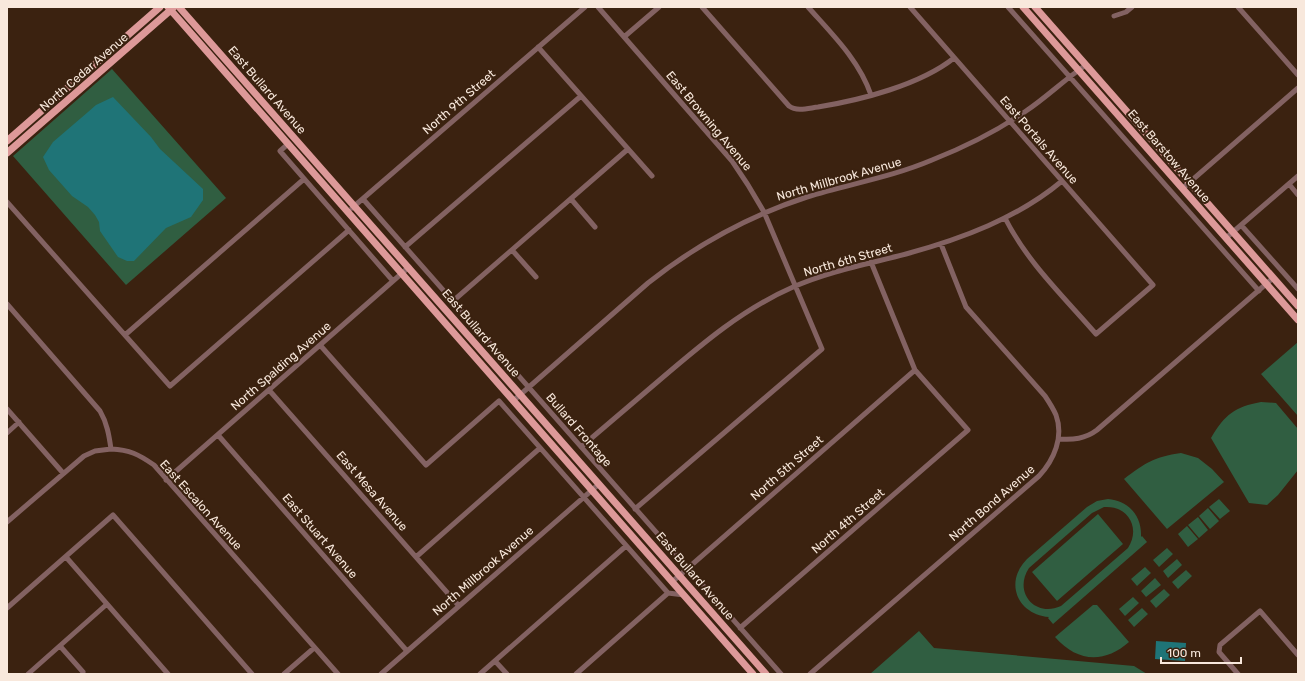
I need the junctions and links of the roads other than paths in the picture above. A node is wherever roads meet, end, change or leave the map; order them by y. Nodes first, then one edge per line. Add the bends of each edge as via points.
1 (160, 7) edge
2 (180, 7) edge
3 (585, 7) edge
4 (598, 7) edge
5 (659, 7) edge
6 (702, 7) edge
7 (808, 7) edge
8 (910, 7) edge
9 (1008, 7) edge
10 (1024, 7) edge
11 (1035, 7) edge
12 (1132, 7) edge
13 (1238, 7) edge
14 (171, 8) edge
15 (1114, 16) dead end
16 (624, 38) junction
17 (538, 47) junction
18 (954, 58) junction
19 (1086, 65) junction
20 (1079, 70) junction
21 (1298, 75) edge
22 (1069, 77) junction
23 (1298, 88) edge
24 (871, 95) junction
25 (581, 96) junction
26 (1010, 122) junction
27 (7, 141) edge
28 (288, 144) junction
29 (628, 150) junction
30 (7, 154) edge
31 (652, 176) dead end
32 (1298, 176) edge
33 (304, 179) junction
34 (1062, 182) junction
35 (1190, 182) junction
36 (1289, 184) junction
37 (1182, 188) junction
38 (1298, 195) edge
39 (363, 199) junction
40 (571, 199) junction
41 (7, 202) edge
42 (355, 206) junction
43 (347, 212) junction
44 (764, 212) junction
45 (1005, 218) junction
46 (1241, 225) junction
47 (595, 228) dead end
48 (349, 230) junction
49 (1234, 232) junction
50 (1226, 238) junction
51 (940, 244) junction
52 (406, 247) junction
53 (512, 250) junction
54 (871, 262) junction
55 (409, 267) junction
56 (401, 274) junction
57 (536, 277) dead end
58 (1273, 278) junction
59 (394, 281) junction
60 (1266, 284) junction
61 (796, 286) junction
62 (1298, 289) edge
63 (1259, 291) junction
64 (453, 301) junction
65 (7, 304) edge
66 (1298, 306) edge
67 (1298, 320) edge
68 (125, 336) junction
69 (320, 345) junction
70 (915, 370) junction
71 (528, 387) junction
72 (269, 390) junction
73 (520, 394) junction
74 (513, 401) junction
75 (7, 409) edge
76 (19, 422) junction
77 (7, 432) edge
78 (218, 434) junction
79 (1059, 439) junction
80 (581, 447) junction
81 (540, 448) junction
82 (111, 449) junction
83 (63, 473) junction
84 (166, 480) junction
85 (599, 484) junction
86 (592, 490) junction
87 (584, 497) junction
88 (635, 509) junction
89 (7, 522) edge
90 (626, 546) junction
91 (66, 557) junction
92 (416, 557) junction
93 (687, 568) junction
94 (680, 575) junction
95 (672, 582) junction
96 (668, 593) junction
97 (684, 595) junction
98 (107, 604) junction
99 (459, 606) junction
100 (7, 608) edge
101 (740, 628) junction
102 (60, 646) junction
103 (314, 648) junction
104 (407, 651) junction
105 (1298, 656) edge
106 (495, 661) junction
107 (83, 672) dead end
108 (28, 674) edge
109 (168, 674) edge
110 (252, 674) edge
111 (284, 674) edge
112 (338, 674) edge
113 (381, 674) edge
114 (480, 674) edge
115 (507, 674) edge
116 (576, 674) edge
117 (753, 674) edge
118 (766, 674) edge
119 (781, 674) edge
120 (810, 674) edge
121 (1238, 674) edge

1 - 27 main road, North Cedar Avenue
2 - 42 main road, East Bullard Avenue
3 - 17 street, North 9th Street
4 - 16 street, East Browning Avenue
5 - 16 street
6 - 24 street via 793,109 831,105
7 - 24 street via 853,59
8 - 18 street, East Portals Avenue
9 - 22 street
10 - 20 main road, East Barstow Avenue
11 - 19 main road, East Barstow Avenue
12 - 15 street
13 - 21 street
14 - 28 main road, East Bullard Avenue
14 - 30 main road, North Cedar Avenue
16 - 44 street, East Browning Avenue via 732,161
17 - 25 street
17 - 39 street, North 9th Street
18 - 24 street via 923,76
18 - 26 street, East Portals Avenue
19 - 20 street, North Millbrook Avenue
19 - 35 main road, East Barstow Avenue
20 - 22 street, North Millbrook Avenue
20 - 37 main road, East Barstow Avenue
22 - 26 street, North Millbrook Avenue
22 - 63 street
23 - 35 street
25 - 29 street
25 - 52 street
26 - 34 street, East Portals Avenue
26 - 44 street, North Millbrook Avenue via 931,161 895,174 809,196
28 - 33 street via 280,151
28 - 43 main road, East Bullard Avenue
29 - 31 street
29 - 40 street
32 - 36 street
33 - 48 street
33 - 68 street
34 - 45 street, North 6th Street
34 - 45 street, East Portals Avenue via 1153,285 1096,334 1025,252
35 - 37 street
35 - 49 main road, East Barstow Avenue
36 - 38 street
36 - 46 street
37 - 50 main road, East Barstow Avenue
39 - 42 street, North 9th Street
39 - 52 street, Bullard Frontage
40 - 47 street
40 - 53 street
41 - 68 street
42 - 43 street, North 9th Street
42 - 55 main road, East Bullard Avenue
43 - 56 main road, East Bullard Avenue
44 - 61 street, East Browning Avenue
44 - 71 street, North Millbrook Avenue via 695,248 671,264
45 - 51 street, North 6th Street
46 - 49 street
46 - 62 street
48 - 59 street
48 - 68 street via 170,386
49 - 50 street
49 - 58 main road, East Barstow Avenue
50 - 60 main road, East Barstow Avenue
51 - 54 street, North 6th Street
51 - 79 street via 966,307 1045,396 1056,416
52 - 64 street, Bullard Frontage
53 - 57 street
53 - 64 street
54 - 61 street, North 6th Street
54 - 70 street
55 - 56 street, North Spalding Avenue
55 - 73 main road, East Bullard Avenue
56 - 59 street, North Spalding Avenue
56 - 74 main road, East Bullard Avenue
58 - 60 street
58 - 66 main road, East Barstow Avenue
59 - 69 street, North Spalding Avenue
60 - 63 street
60 - 67 main road, East Barstow Avenue
61 - 80 street, North 6th Street via 756,306 705,341
61 - 88 street, East Browning Avenue via 822,349
63 - 79 street via 1091,435 1074,440
64 - 71 street, Bullard Frontage
65 - 82 street via 100,411 106,422
69 - 72 street, North Spalding Avenue
69 - 81 street via 426,465 499,400
70 - 93 street, North 5th Street
70 - 101 street, North 4th Street via 968,430
71 - 73 street, North Millbrook Avenue
71 - 80 street, Bullard Frontage
72 - 78 street, North Spalding Avenue
72 - 92 street, East Mesa Avenue
73 - 74 street, North Millbrook Avenue
73 - 85 main road, East Bullard Avenue
74 - 86 main road, East Bullard Avenue
75 - 76 street
76 - 77 street
76 - 83 street
78 - 84 street, North Spalding Avenue
78 - 104 street, East Stuart Avenue
79 - 120 street, North Bond Avenue via 1051,460 1039,476
80 - 88 street, Bullard Frontage
81 - 87 street
81 - 92 street
82 - 83 street via 95,451 84,456
82 - 84 street, East Escalon Avenue via 126,450 140,455 154,465
83 - 89 street
84 - 103 street, East Escalon Avenue
85 - 86 street, North Millbrook Avenue
85 - 94 main road, East Bullard Avenue
86 - 87 street, North Millbrook Avenue
86 - 95 main road, East Bullard Avenue
87 - 90 street
87 - 99 street, North Millbrook Avenue
88 - 93 street, Bullard Frontage
90 - 96 street
90 - 106 street
91 - 98 street
91 - 100 street
91 - 110 street via 113,515
92 - 99 street, East Mesa Avenue
93 - 94 street, North 5th Street
93 - 101 street, Bullard Frontage
94 - 95 street, North 5th Street
94 - 118 main road, East Bullard Avenue
95 - 97 main road, East Bullard Avenue
96 - 97 street
96 - 116 street
97 - 117 main road, East Bullard Avenue
98 - 102 street
98 - 109 street
99 - 104 street, North Millbrook Avenue
101 - 119 street, Bullard Frontage
102 - 107 street
102 - 108 street
103 - 111 street
103 - 112 street, East Escalon Avenue
104 - 113 street, North Millbrook Avenue
105 - 121 street via 1260,611 1220,645 1220,652
106 - 114 street
106 - 115 street

